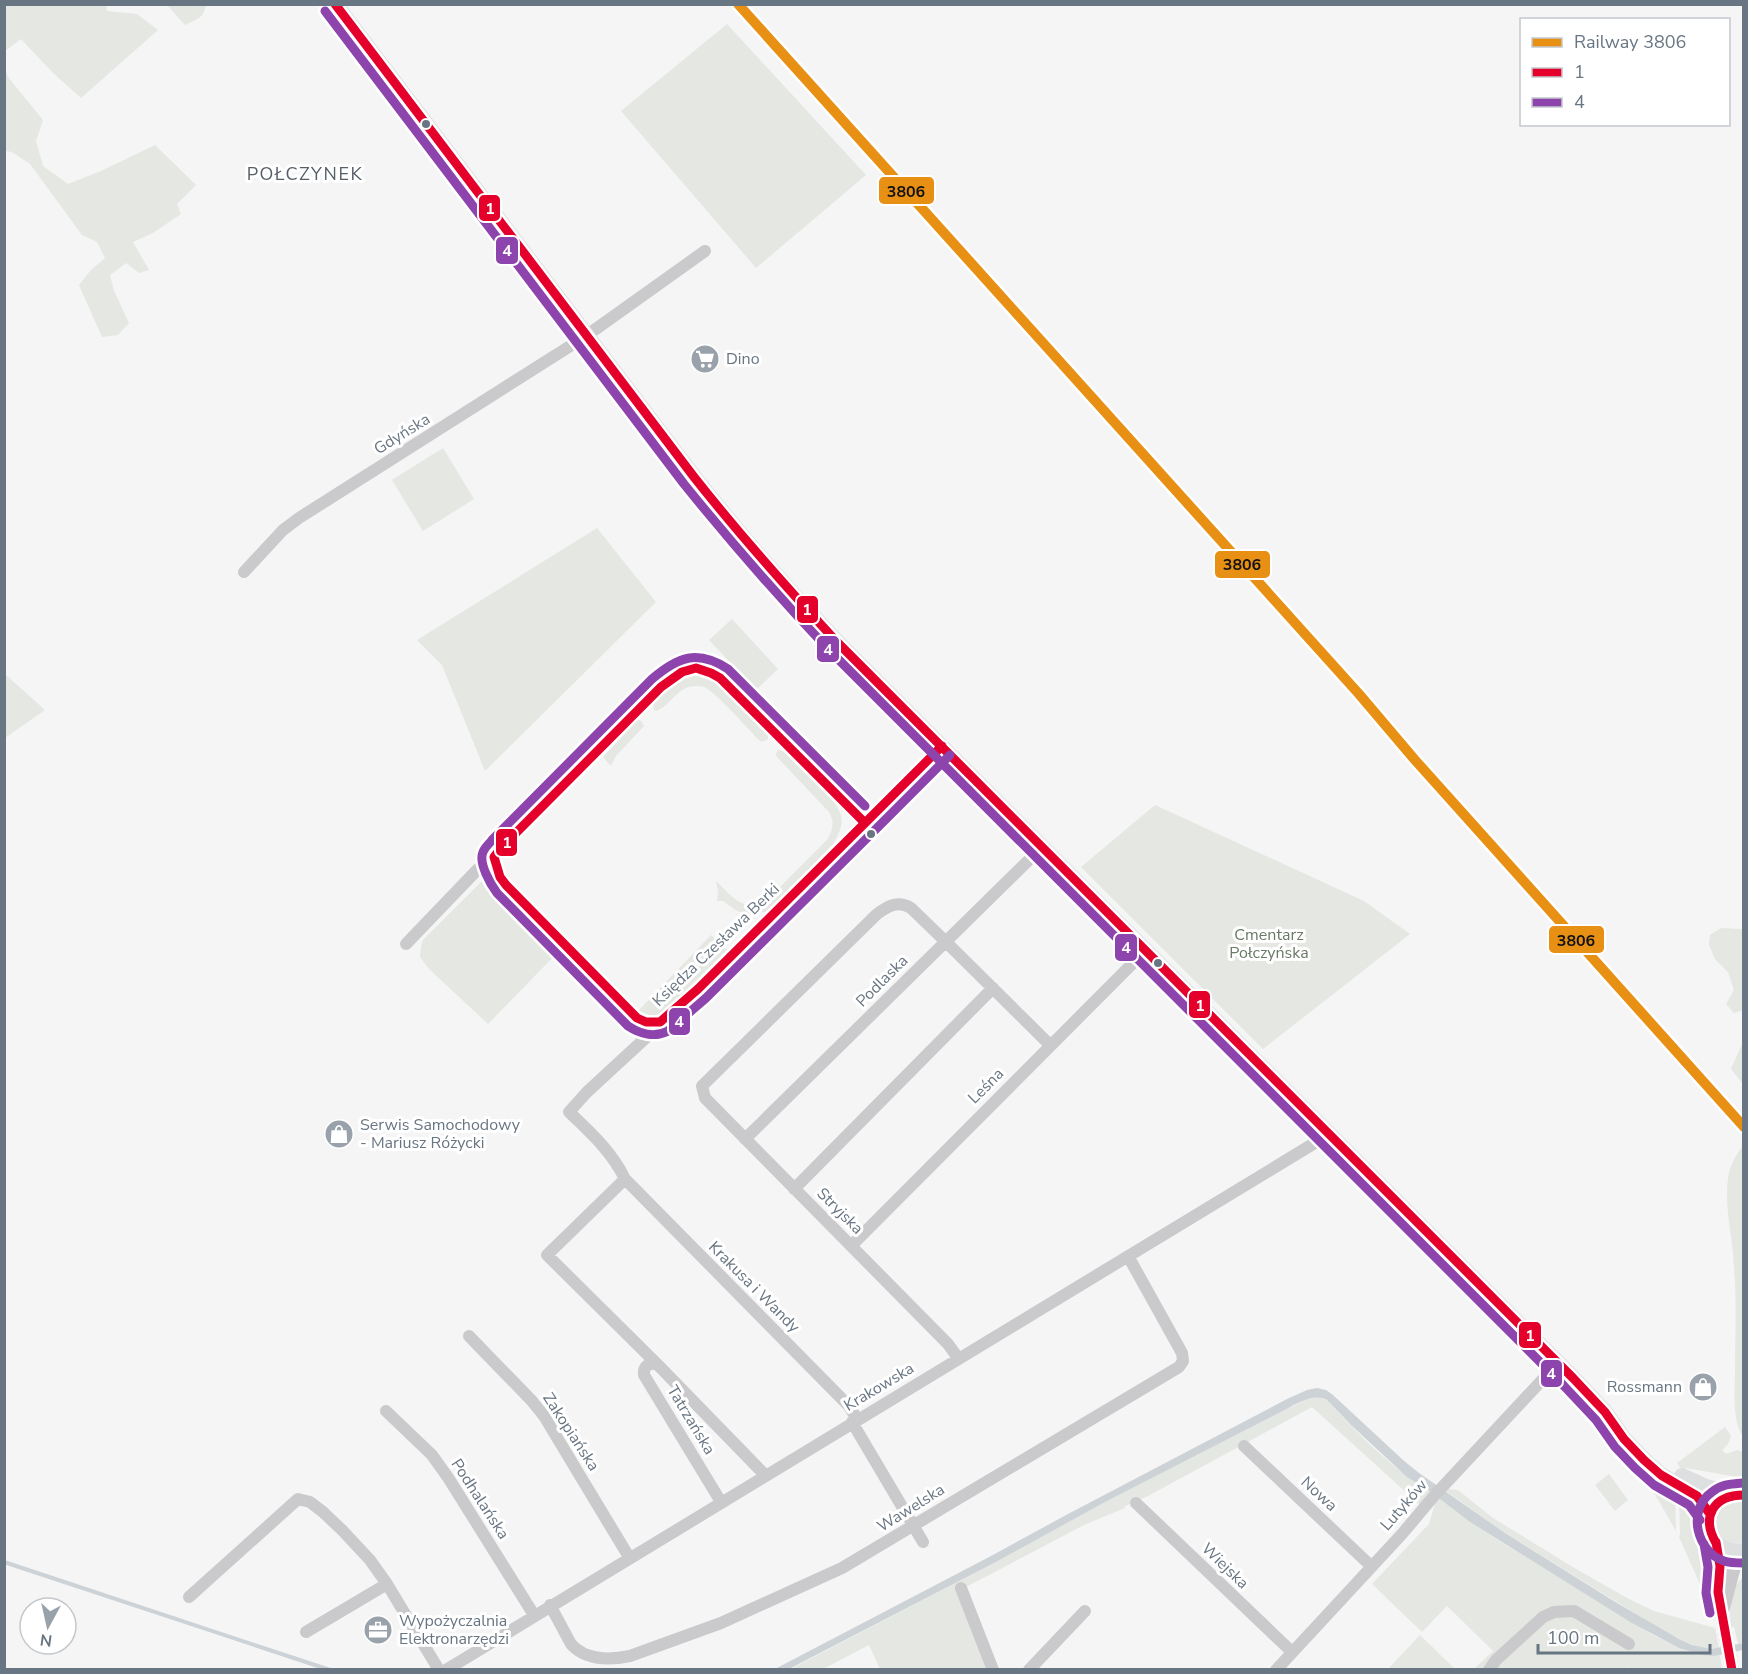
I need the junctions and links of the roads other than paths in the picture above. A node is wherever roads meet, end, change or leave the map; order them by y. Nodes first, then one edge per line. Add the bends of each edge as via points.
1 (335, 4) edge
2 (705, 251) dead end
3 (586, 336) junction
4 (244, 572) dead end
5 (942, 746) junction
6 (864, 823) junction
7 (1042, 847) junction
8 (494, 857) junction
9 (945, 941) junction
10 (406, 944) dead end
11 (1146, 950) junction
12 (993, 988) junction
13 (666, 1018) junction
14 (1050, 1045) junction
15 (1328, 1131) junction
16 (745, 1139) junction
17 (625, 1179) junction
18 (794, 1189) junction
19 (851, 1246) junction
20 (1128, 1256) junction
21 (469, 1336) dead end
22 (958, 1359) junction
23 (1558, 1363) junction
24 (658, 1365) junction
25 (386, 1411) dead end
26 (1609, 1417) junction
27 (855, 1420) junction
28 (1244, 1446) dead end
29 (765, 1475) junction
30 (1739, 1495) edge
31 (721, 1502) junction
32 (1136, 1503) dead end
33 (1710, 1514) junction
34 (914, 1526) junction
35 (923, 1542) dead end
36 (1716, 1542) junction
37 (1742, 1551) edge
38 (630, 1557) junction
39 (1371, 1566) junction
40 (1743, 1571) edge
41 (1731, 1578) junction
42 (387, 1584) junction
43 (961, 1588) dead end
44 (189, 1597) dead end
45 (550, 1605) junction
46 (1722, 1610) junction
47 (1085, 1611) dead end
48 (534, 1615) junction
49 (306, 1632) dead end
50 (1629, 1644) dead end
51 (1292, 1652) junction
52 (1731, 1665) edge
53 (439, 1670) edge
54 (446, 1670) edge
55 (993, 1670) edge
56 (1029, 1670) edge
57 (1276, 1670) edge
58 (1489, 1670) edge

1 - 3 main road
2 - 3 street, Gdyńska
3 - 4 street, Gdyńska via 299,518
3 - 5 main road via 770,570
5 - 6 street, Księdza Czesława Berki
5 - 7 main road
6 - 8 street via 720,678 708,671 691,669 681,671 661,687
6 - 13 street, Księdza Czesława Berki
7 - 9 street, Podlaska
7 - 11 main road
8 - 10 street
8 - 13 street, Księdza Czesława Berki via 506,885 637,1018 656,1023
9 - 12 street
9 - 16 street, Podlaska
9 - 16 street, Stryjska via 909,907 898,904 885,908 702,1086 705,1098
11 - 14 street, Leśna
11 - 15 main road
12 - 14 street
12 - 18 street
13 - 17 street, Krakusa i Wandy via 569,1112 606,1148
14 - 19 street, Leśna
15 - 20 street, Krakowska via 1318,1141
15 - 23 main road
16 - 18 street, Stryjska
17 - 24 street, Tatrzańska via 547,1255
17 - 27 street, Krakusa i Wandy via 849,1406
18 - 19 street, Stryjska
19 - 22 street, Stryjska via 948,1344
20 - 22 street, Krakowska
20 - 34 street, Wawelska via 1182,1353 1179,1367
21 - 38 street, Zakopiańska via 544,1416
22 - 27 street, Krakowska
23 - 26 main road
23 - 39 street, Lutyków
24 - 29 street, Tatrzańska
24 - 31 street, Tatrzańska via 648,1364 644,1375
25 - 48 street, Podhalańska via 432,1455
26 - 30 main road via 1677,1473 1702,1486
26 - 33 main road via 1644,1460 1697,1496
27 - 29 street, Krakowska
27 - 34 street, Krakusa i Wandy
28 - 39 street, Nowa
29 - 31 street, Krakowska
30 - 33 main road via 1718,1502
31 - 38 street, Krakowska
32 - 51 street, Wiejska
33 - 36 main road via 1709,1531
34 - 35 street, Krakusa i Wandy
34 - 45 street, Wawelska via 832,1573 721,1623 630,1656 597,1658 581,1654 571,1644
36 - 37 main road via 1729,1551
36 - 46 street
37 - 41 street
38 - 45 street, Krakowska
39 - 51 street, Lutyków
40 - 41 street
41 - 46 street
42 - 44 street via 342,1530 310,1502 298,1499
42 - 49 street
42 - 53 street
43 - 55 street
45 - 48 street, Krakowska
46 - 52 street
47 - 56 street
48 - 54 street, Krakowska
50 - 58 street via 1574,1611 1554,1612 1543,1617
51 - 57 street, Lutyków

